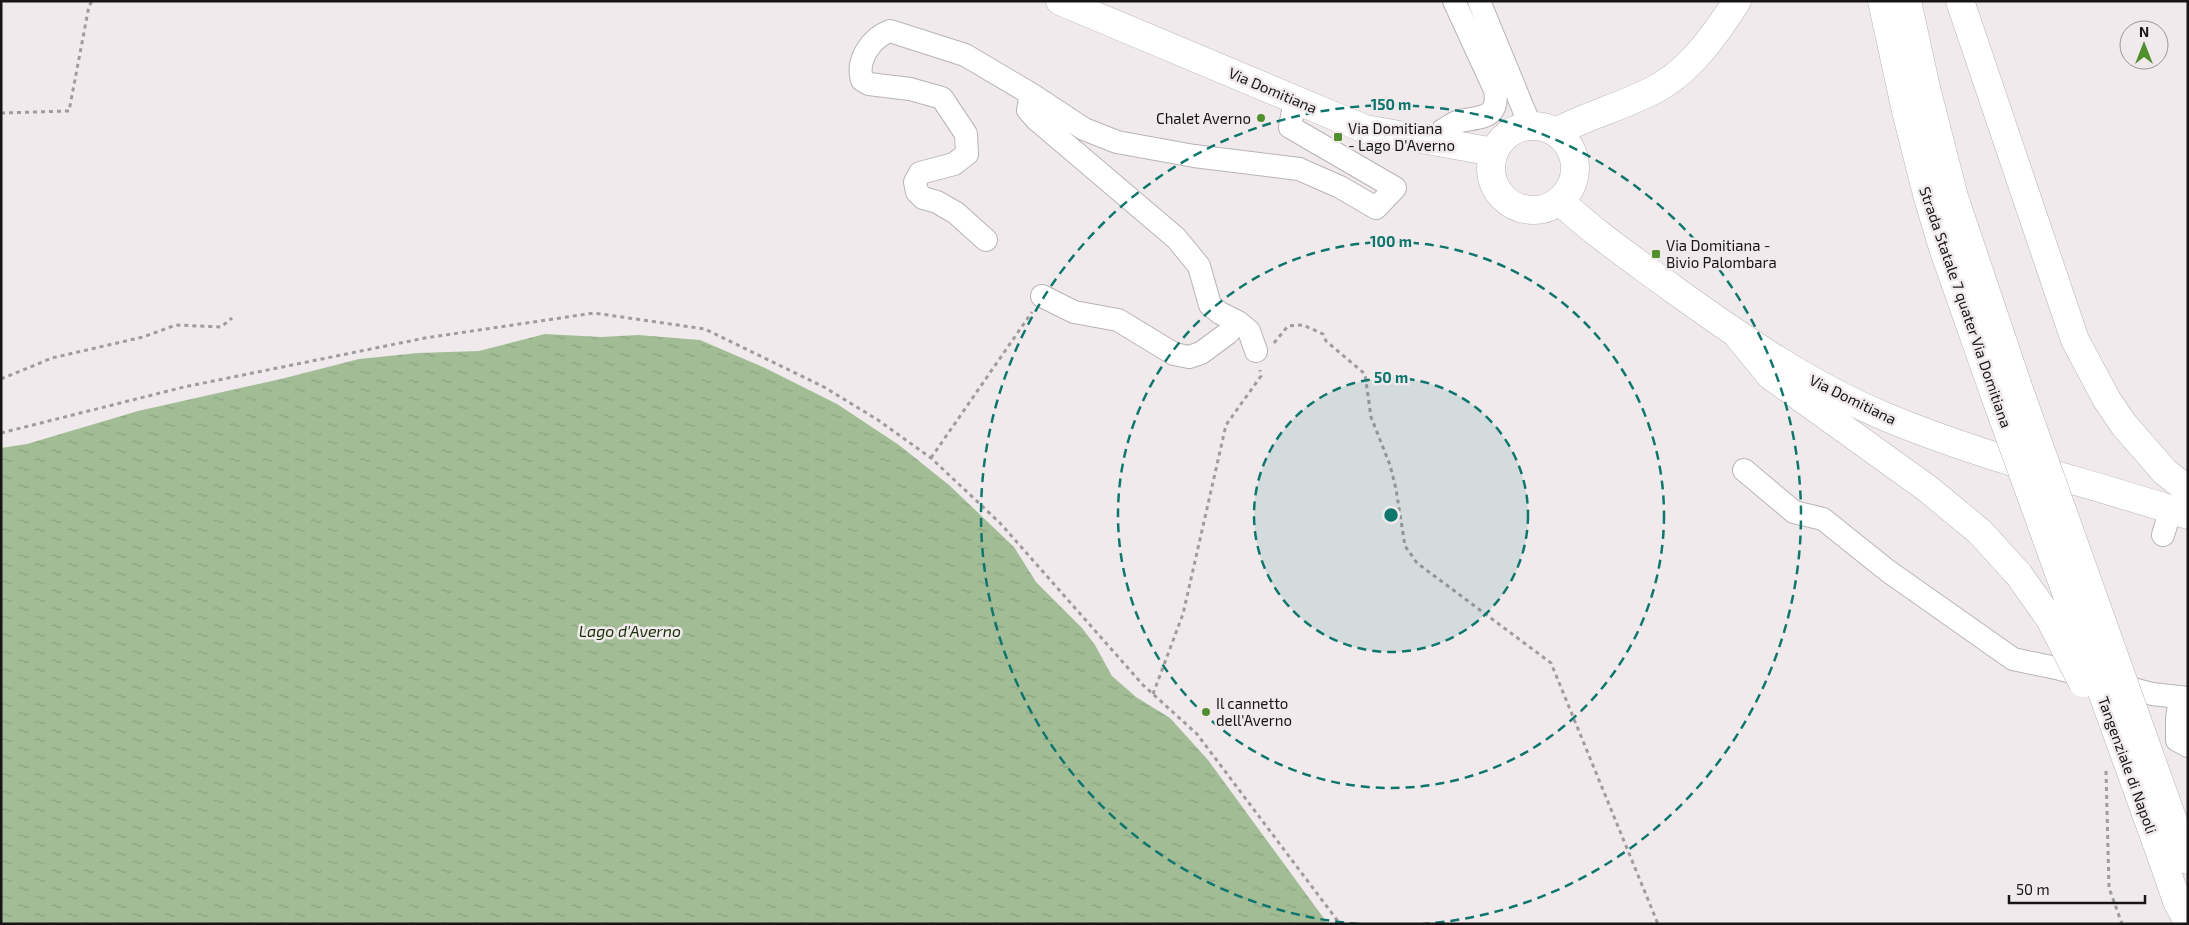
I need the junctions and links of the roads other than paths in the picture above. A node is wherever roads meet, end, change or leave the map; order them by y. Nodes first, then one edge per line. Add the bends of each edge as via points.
1 (1060, 1) edge
2 (1454, 1) edge
3 (1479, 1) edge
4 (1737, 1) edge
5 (1882, 1) edge
6 (1907, 1) edge
7 (1960, 1) edge
8 (1030, 94) junction
9 (1295, 100) junction
10 (1530, 125) junction
11 (1556, 132) junction
12 (1439, 142) junction
13 (1494, 152) junction
14 (1560, 201) junction
15 (986, 240) dead end
16 (1042, 296) road end
17 (1238, 322) junction
18 (1738, 336) junction
19 (1256, 351) road end
20 (2005, 389) junction
21 (1744, 470) dead end
22 (2182, 505) edge
23 (2163, 535) dead end
24 (2082, 603) junction
25 (2184, 698) edge
26 (2113, 723) junction
27 (2188, 746) edge
28 (2166, 836) junction
29 (2188, 860) edge
30 (2188, 922) edge

1 - 9 main road, Via Domitiana
2 - 12 street via 1497,100 1492,111 1478,120 1456,123 1443,130
3 - 10 street
4 - 11 main road via 1697,55 1663,85
5 - 20 main road, Strada Statale 7 quater Via Domitiana via 1906,111 1946,256
6 - 20 main road, Strada Statale 7 quater Via Domitiana via 1926,88
7 - 22 main road via 2075,340 2107,400 2124,426 2165,472
8 - 9 street via 1084,129 1117,142 1298,169 1340,187 1376,208 1395,188 1290,127
8 - 15 street via 965,55 890,31 870,43 860,71 862,80 869,84 910,89 942,98 966,134 967,154 954,164 920,173 915,182 917,192 956,213
8 - 17 street via 1028,110 1176,238 1198,266 1210,305
9 - 12 main road, Via Domitiana via 1365,129
10 - 11 main road
10 - 13 main road via 1508,134
11 - 14 main road via 1572,149 1576,171 1574,182
12 - 13 main road, Via Domitiana
13 - 14 main road via 1491,168 1494,184 1508,202 1528,210 1550,207
14 - 18 main road, Via Domitiana via 1587,226
16 - 17 street via 1074,312 1118,320 1174,354 1189,357 1201,353
17 - 19 street via 1248,331
18 - 22 main road, Via Domitiana via 1806,377 1886,417 1967,447
18 - 26 main road, bridge via 1771,376 1928,489 1980,532 2019,575 2050,619 2093,704
20 - 24 main road, Strada Statale 7 quater Via Domitiana, bridge
21 - 25 street via 1794,512 1824,519 1888,571 2013,659 2152,694
22 - 23 street
24 - 26 main road, Tangenziale di Napoli, bridge
24 - 28 main road, Tangenziale di Napoli, bridge
25 - 27 street via 2176,720 2176,740
26 - 28 main road, Tangenziale di Napoli, bridge
28 - 29 main road, Tangenziale di Napoli
28 - 30 main road, Tangenziale di Napoli via 2177,901

